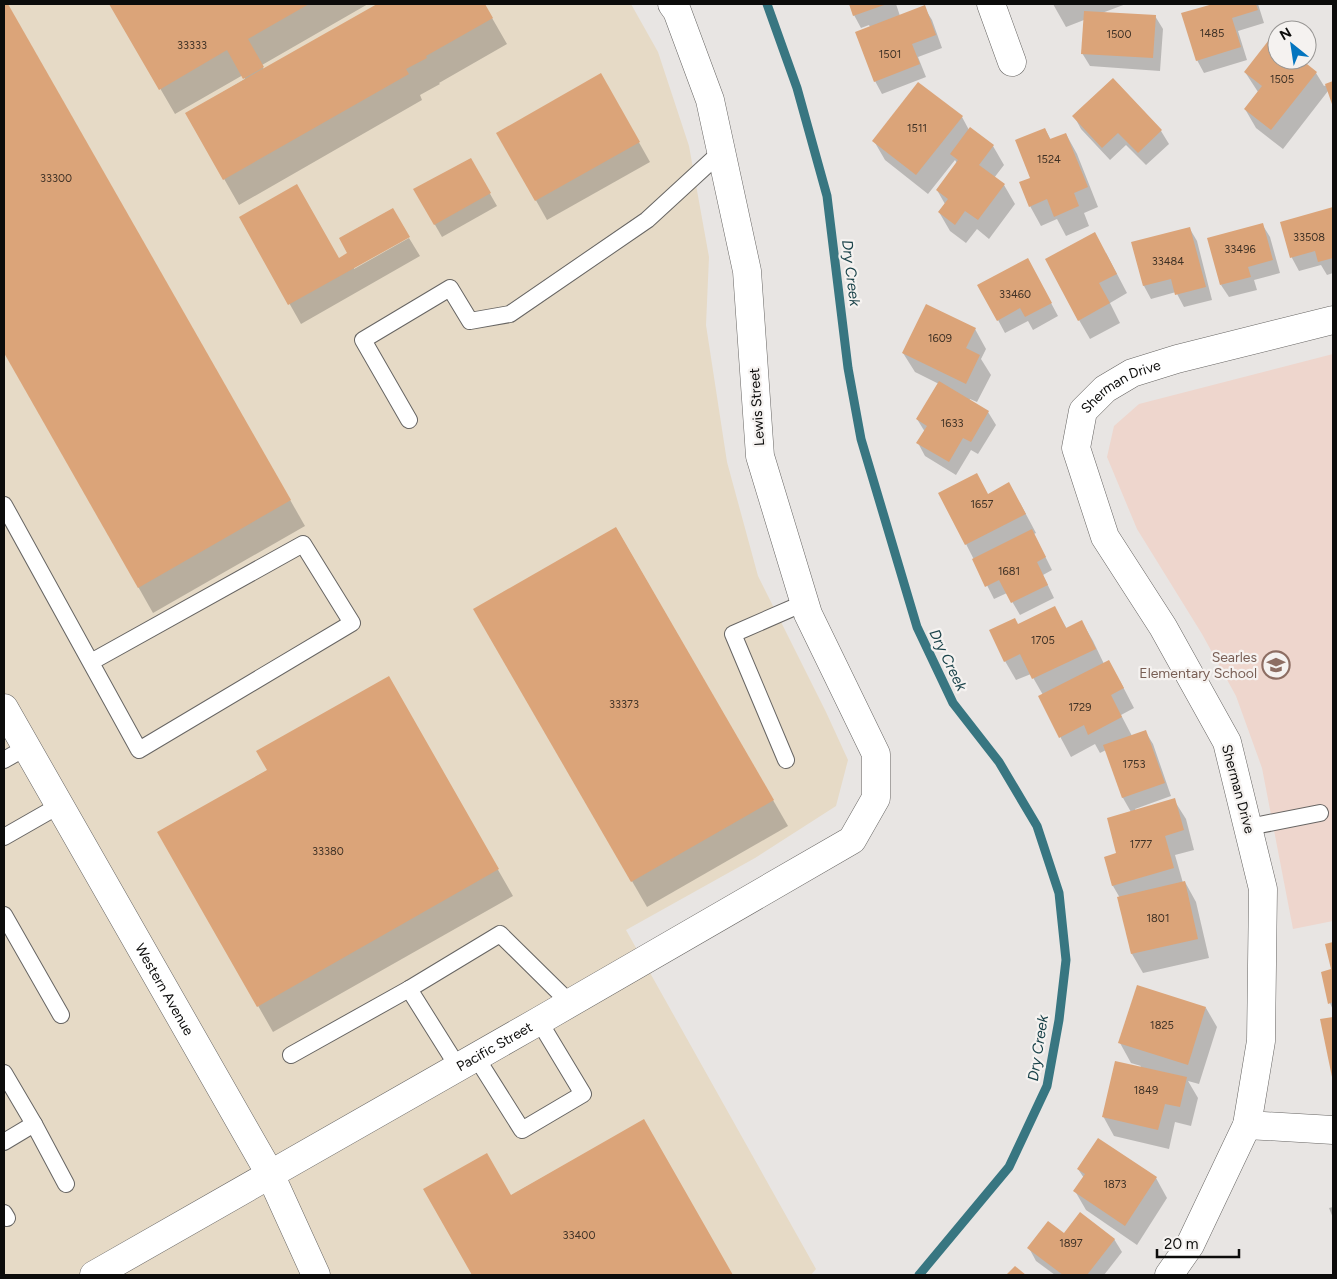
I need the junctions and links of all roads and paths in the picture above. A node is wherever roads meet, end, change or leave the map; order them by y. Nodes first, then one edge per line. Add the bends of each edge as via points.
1 (672, 4) edge
2 (991, 4) edge
3 (1012, 62) dead end
4 (721, 152) junction
5 (1333, 320) edge
6 (409, 420) dead end
7 (4, 505) edge
8 (804, 603) junction
9 (91, 662) junction
10 (4, 708) edge
11 (15, 753) edge
12 (786, 760) dead end
13 (876, 798) joint
14 (60, 804) junction
15 (1320, 813) dead end
16 (1249, 828) junction
17 (4, 837) edge
18 (4, 915) edge
19 (409, 989) junction
20 (570, 1003) junction
21 (61, 1015) dead end
22 (538, 1021) junction
23 (291, 1055) dead end
24 (467, 1062) junction
25 (4, 1073) edge
26 (34, 1124) junction
27 (1247, 1125) junction
28 (1333, 1130) edge
29 (4, 1142) edge
30 (270, 1174) junction
31 (66, 1184) dead end
32 (94, 1275) edge
33 (316, 1275) edge
34 (1169, 1275) edge

1 - 4 street, Lewis Street via 710,100
2 - 3 street
4 - 6 lane via 646,220 510,314 470,321 450,288 363,340
4 - 8 street, Lewis Street via 747,271 760,456
5 - 16 street, Sherman Drive via 1132,373 1105,389 1082,411 1076,448 1105,537 1163,627 1227,742
7 - 9 lane
8 - 12 lane via 733,634
8 - 13 street, Lewis Street via 876,754
9 - 9 lane via 139,750 352,623 303,544
10 - 11 street, Western Avenue
11 - 14 street, Western Avenue
13 - 20 street, Pacific Street via 852,840
14 - 17 lane
14 - 30 street, Western Avenue
15 - 16 lane
16 - 27 street, Sherman Drive via 1263,888 1263,966 1262,1041
18 - 21 lane
19 - 20 lane via 500,934
19 - 23 lane
19 - 24 lane
20 - 22 street, Pacific Street
22 - 24 street, Pacific Street
22 - 24 lane via 582,1094 522,1130
24 - 30 street, Pacific Street
25 - 26 lane
26 - 29 lane
26 - 31 lane
27 - 28 street
27 - 34 street, Sherman Drive via 1190,1245
30 - 32 street, Pacific Street
30 - 33 street, Western Avenue

